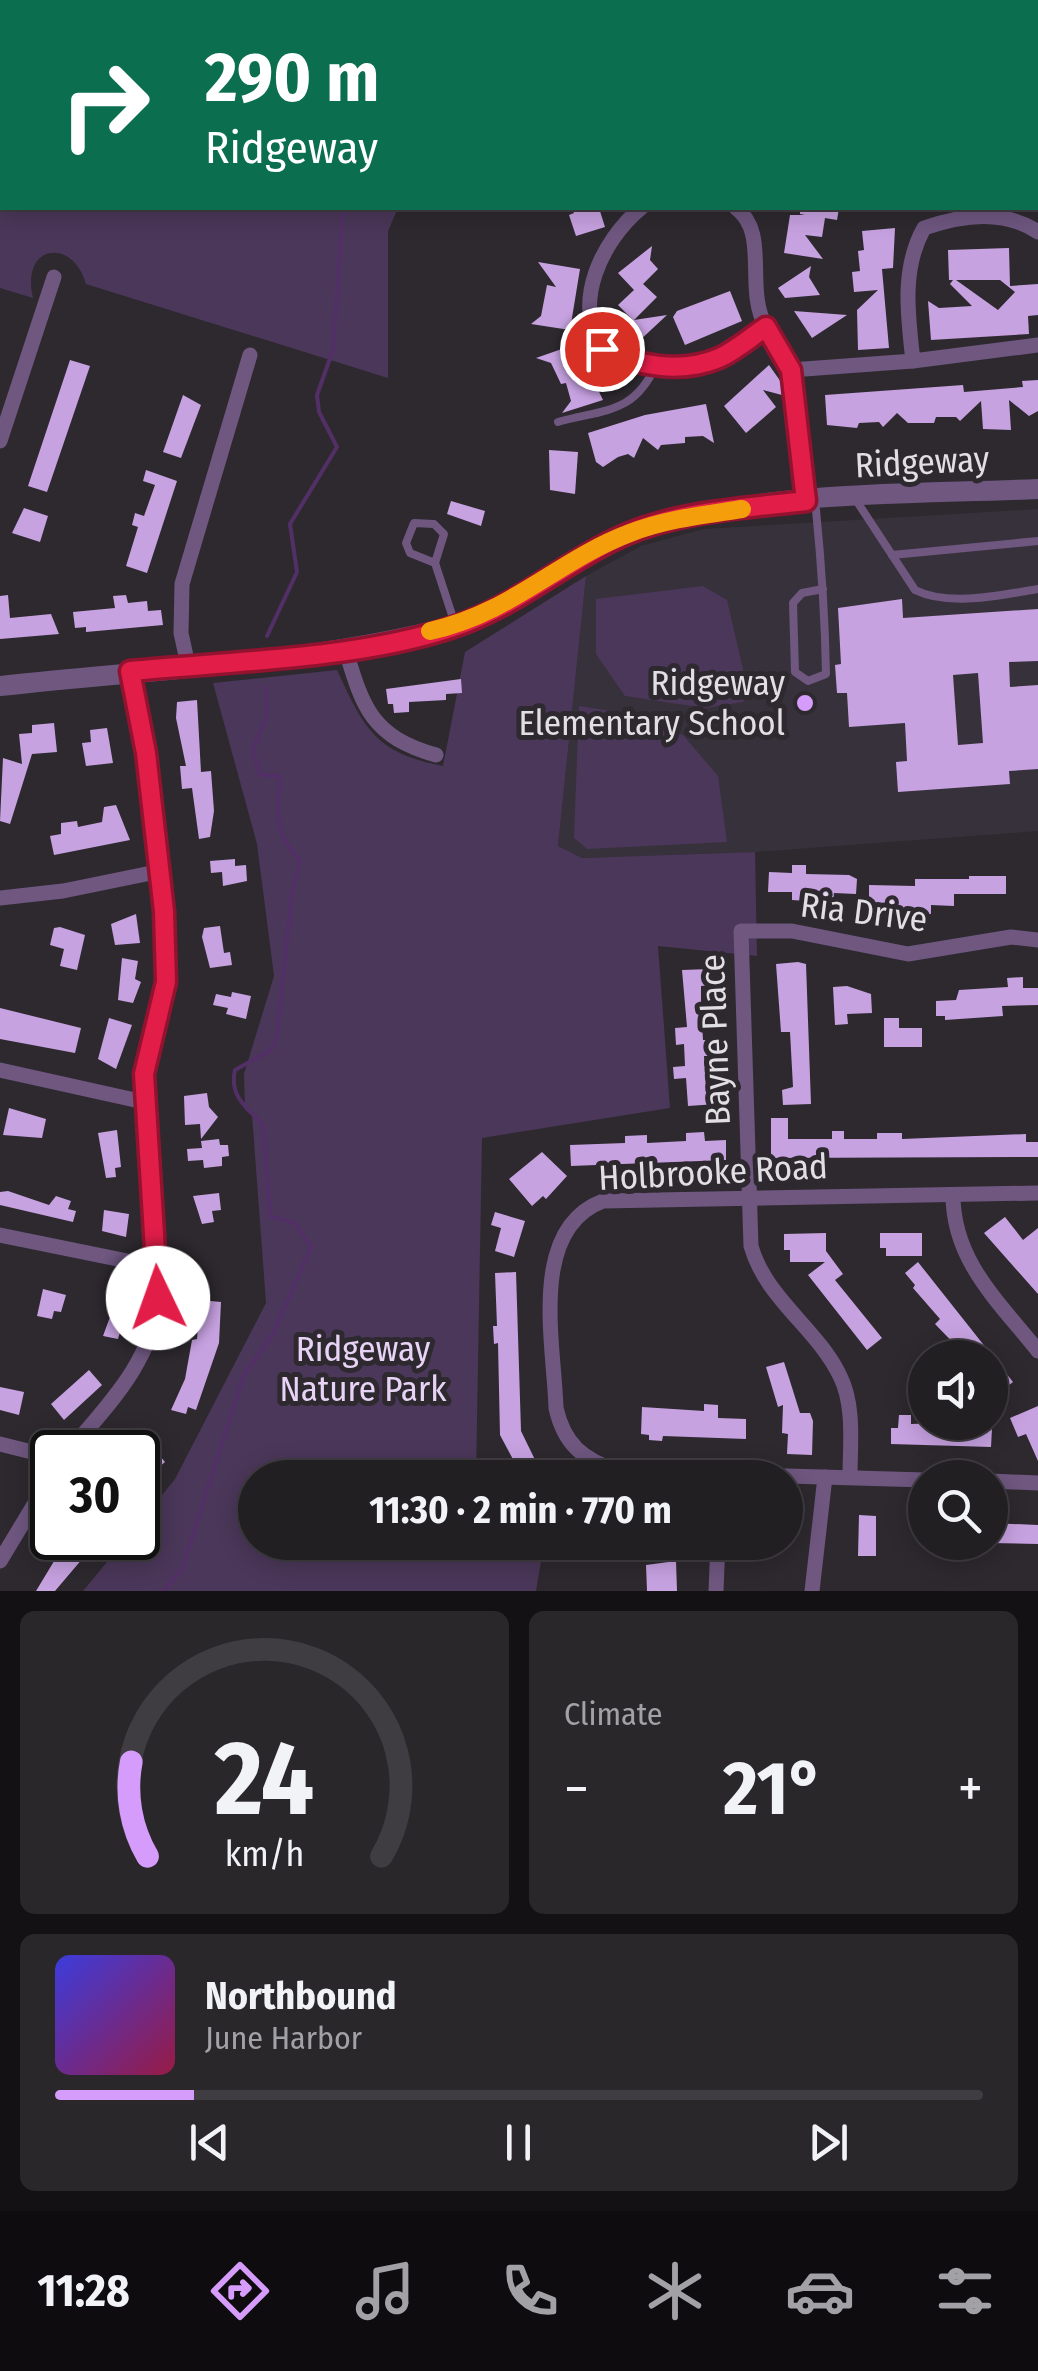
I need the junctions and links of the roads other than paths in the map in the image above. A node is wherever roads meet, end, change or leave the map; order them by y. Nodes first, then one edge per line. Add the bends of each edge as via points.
1 (638, 210) edge
2 (737, 210) edge
3 (1038, 232) edge
4 (54, 278) dead end
5 (766, 327) junction
6 (1038, 345) edge
7 (250, 354) dead end
8 (913, 361) junction
9 (656, 366) junction
10 (791, 370) junction
11 (558, 422) dead end
12 (0, 441) edge
13 (1038, 489) edge
14 (854, 497) junction
15 (810, 500) junction
16 (1038, 541) edge
17 (892, 555) junction
18 (435, 563) junction
19 (823, 589) junction
20 (1038, 589) edge
21 (456, 626) junction
22 (346, 650) junction
23 (188, 665) junction
24 (130, 671) junction
25 (0, 686) edge
26 (436, 755) dead end
27 (160, 871) junction
28 (0, 898) edge
29 (741, 931) joint
30 (1038, 940) edge
31 (0, 1070) edge
32 (144, 1102) junction
33 (1038, 1193) edge
34 (953, 1195) junction
35 (751, 1196) junction
36 (0, 1235) edge
37 (157, 1267) junction
38 (1038, 1350) edge
39 (87, 1430) edge
40 (0, 1444) edge
41 (30, 1452) edge
42 (593, 1460) edge
43 (803, 1478) edge
44 (825, 1478) junction
45 (850, 1478) junction
46 (908, 1480) edge
47 (1008, 1482) edge
48 (1038, 1483) edge
49 (30, 1511) edge
50 (0, 1560) edge
51 (717, 1560) edge
52 (716, 1591) edge
53 (812, 1591) edge

1 - 9 street via 594,274 587,316 602,349
2 - 5 street via 755,235 755,308
3 - 8 street via 988,216 950,218 924,228 906,298
4 - 12 street
5 - 9 street via 717,359
5 - 10 street
6 - 8 street
7 - 23 street via 182,584
8 - 10 street
9 - 11 lane via 630,402
10 - 15 street
13 - 14 street, Ridgeway
14 - 15 street, Ridgeway
14 - 17 lane
15 - 19 lane
15 - 21 street, Ridgeway via 676,519 627,534
16 - 17 lane
17 - 20 lane via 914,590 927,596
18 - 18 lane via 410,552 406,543 414,523 434,524 444,534
18 - 21 lane
19 - 19 lane via 826,674 808,682 794,672 793,603 802,592
21 - 22 street, Ridgeway
22 - 23 street, Ridgeway
22 - 26 street via 373,721 404,744
23 - 24 street, Ridgeway
24 - 25 street, Ridgeway
24 - 27 street
27 - 28 street
27 - 32 street via 166,982 144,1074
29 - 30 street, Ria Drive via 792,931 908,954 1011,937
29 - 35 street, Bayne Place
31 - 32 street
32 - 37 street
33 - 34 street, Holbrooke Road
34 - 35 street, Holbrooke Road
34 - 38 street via 956,1233 968,1264
35 - 42 street, Holbrooke Road via 603,1200 567,1224 552,1266 556,1408 561,1429 579,1454
35 - 45 street, Bayne Place via 755,1261 840,1376 850,1419
36 - 37 street
37 - 39 street via 149,1340 126,1385
40 - 41 street
43 - 44 street, Holbrooke Road
44 - 45 street, Holbrooke Road
44 - 53 street
45 - 46 street, Holbrooke Road
47 - 48 street
49 - 50 street
51 - 52 street

